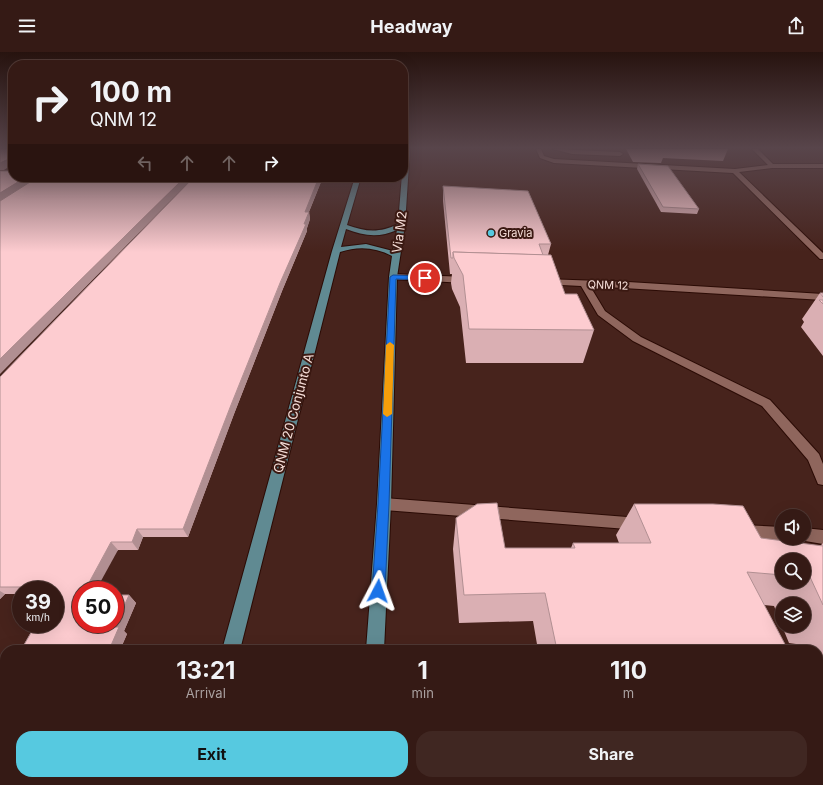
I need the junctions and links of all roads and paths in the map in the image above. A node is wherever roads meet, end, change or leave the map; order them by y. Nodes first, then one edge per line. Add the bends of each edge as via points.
1 (356, 183) edge
2 (404, 183) edge
3 (747, 183) edge
4 (401, 225) junction
5 (344, 226) junction
6 (336, 251) junction
7 (396, 255) junction
8 (823, 257) edge
9 (393, 277) junction
10 (473, 280) edge
11 (536, 282) edge
12 (584, 284) junction
13 (823, 297) edge
14 (823, 480) edge
15 (384, 504) junction
16 (656, 525) edge
17 (727, 530) edge
18 (775, 533) edge
19 (811, 536) edge
20 (823, 537) edge
21 (231, 645) edge
22 (375, 645) edge

1 - 5 main road, QNM 20 Conjunto A
2 - 4 main road, Via M2
3 - 8 street
4 - 5 main road via 390,232 379,234 360,233
4 - 7 main road, Via M2
5 - 6 main road, QNM 20 Conjunto A
6 - 7 main road via 363,246 386,249
6 - 21 main road, QNM 20 Conjunto A
7 - 9 main road, Via M2
9 - 10 street
9 - 15 main road, Via M2
11 - 12 street, QNM 12
12 - 13 street, QNM 12
12 - 14 street via 601,313 637,339 766,404 814,458
15 - 16 street
15 - 22 main road, Via M2
17 - 18 street
19 - 20 street

